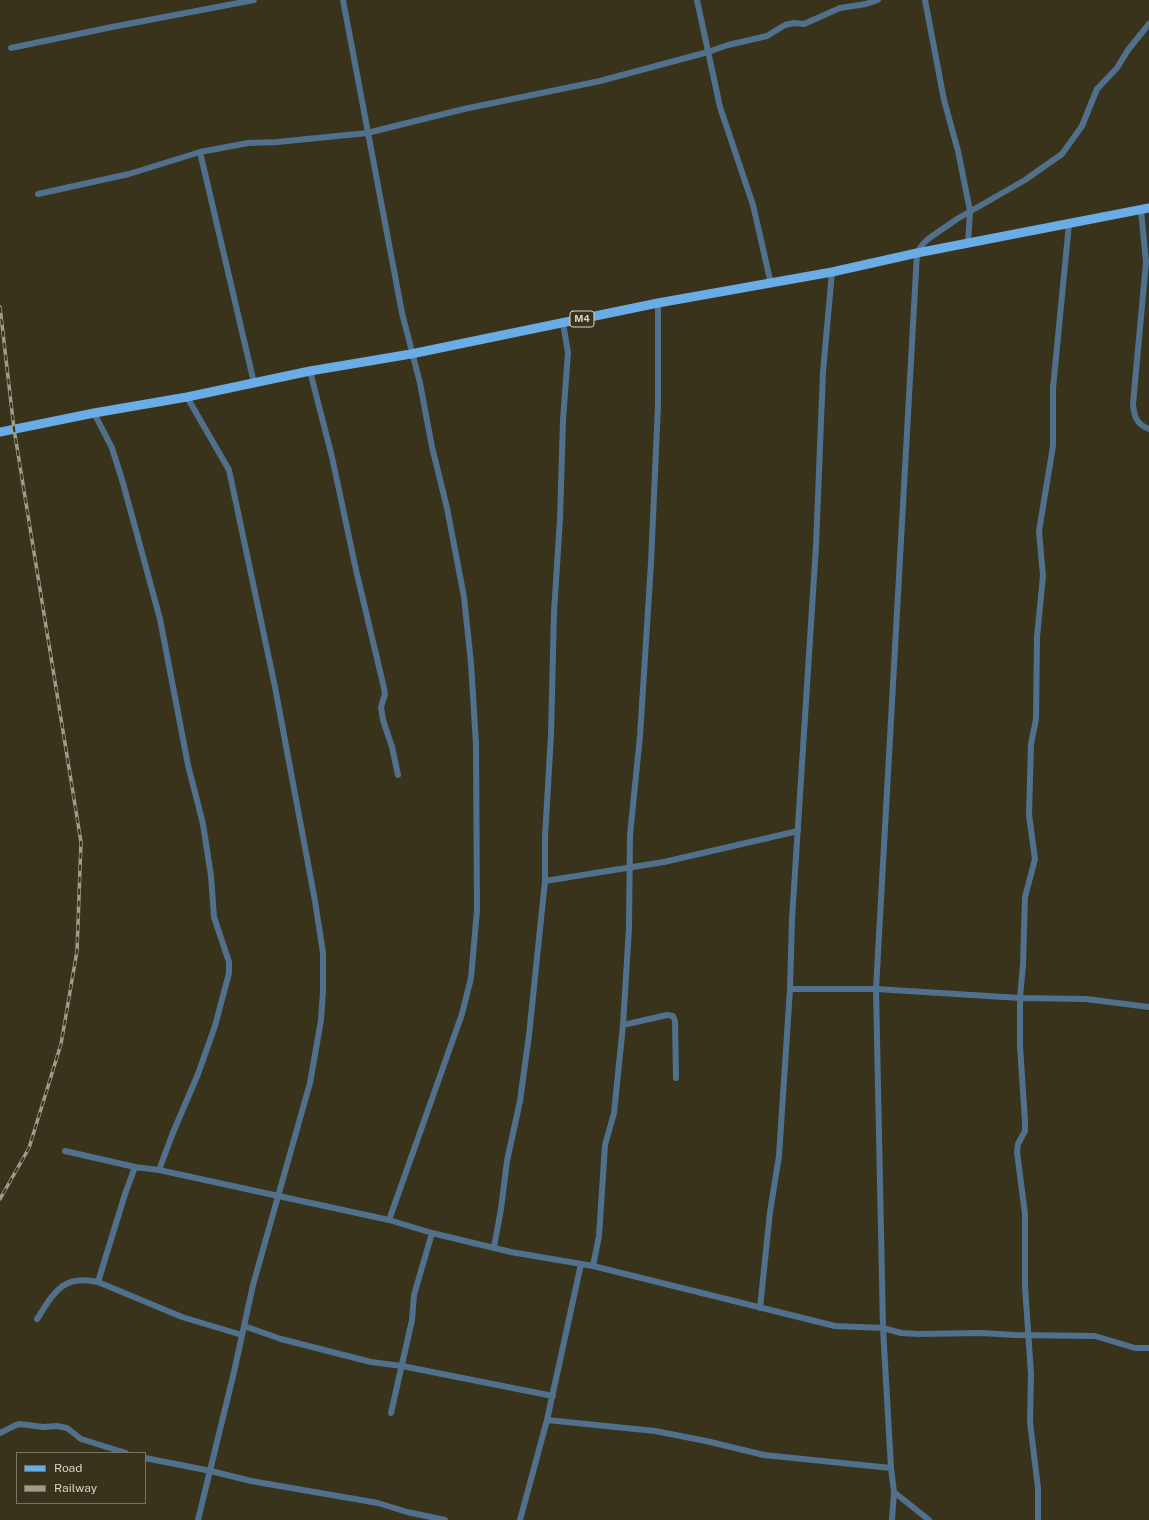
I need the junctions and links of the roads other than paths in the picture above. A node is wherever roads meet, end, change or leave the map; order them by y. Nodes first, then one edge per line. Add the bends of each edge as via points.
1 (254, 0) edge
2 (343, 0) edge
3 (697, 0) edge
4 (878, 0) edge
5 (925, 0) edge
6 (1149, 24) edge
7 (11, 48) dead end
8 (708, 52) junction
9 (367, 133) junction
10 (200, 152) junction
11 (38, 194) dead end
12 (1145, 209) edge
13 (970, 211) junction
14 (1069, 224) junction
15 (968, 243) junction
16 (917, 253) junction
17 (832, 272) junction
18 (771, 284) junction
19 (658, 303) junction
20 (563, 323) junction
21 (412, 354) junction
22 (310, 371) junction
23 (254, 383) junction
24 (187, 397) junction
25 (94, 413) junction
26 (1149, 430) edge
27 (0, 432) edge
28 (398, 775) dead end
29 (798, 831) junction
30 (629, 868) junction
31 (545, 881) junction
32 (790, 989) junction
33 (876, 989) junction
34 (1020, 998) junction
35 (1149, 1007) edge
36 (623, 1024) junction
37 (676, 1078) dead end
38 (65, 1152) dead end
39 (135, 1167) junction
40 (159, 1170) junction
41 (278, 1196) junction
42 (389, 1220) junction
43 (432, 1233) junction
44 (494, 1247) junction
45 (581, 1264) junction
46 (593, 1266) junction
47 (98, 1282) junction
48 (760, 1308) junction
49 (37, 1319) dead end
50 (244, 1326) junction
51 (883, 1328) junction
52 (242, 1335) junction
53 (1029, 1335) junction
54 (1149, 1348) edge
55 (402, 1366) junction
56 (552, 1396) junction
57 (391, 1413) dead end
58 (547, 1420) junction
59 (0, 1433) edge
60 (123, 1452) edge
61 (146, 1458) edge
62 (892, 1468) junction
63 (211, 1471) junction
64 (894, 1492) junction
65 (198, 1520) edge
66 (445, 1520) edge
67 (520, 1520) edge
68 (892, 1520) edge
69 (928, 1520) edge
70 (1038, 1520) edge

1 - 7 street via 112,26
2 - 9 street
3 - 8 street
4 - 8 street via 840,8 804,24 785,25 766,36
5 - 13 street via 944,100
6 - 13 street via 1117,68 1097,89 1082,126 1062,154 1025,180
8 - 9 street via 600,81 464,109
8 - 18 street via 720,107 754,205
9 - 10 street via 248,143
9 - 21 street
10 - 11 street via 129,174
10 - 23 street
12 - 14 main road, M4
12 - 26 street via 1146,262 1133,404 1138,423
13 - 15 street
13 - 16 street via 928,239
14 - 15 main road, M4
14 - 34 street via 1053,388 1053,446 1039,531 1043,576 1037,637 1036,719 1031,744 1029,815 1035,859 1025,897
15 - 16 main road, M4
16 - 17 main road, M4
16 - 33 street
17 - 18 main road, M4
17 - 29 street via 823,372 816,546
18 - 19 main road, M4
19 - 20 main road, M4
19 - 30 street via 658,405 651,563
20 - 21 main road, M4
20 - 31 street via 568,353 554,612
21 - 22 main road, M4
21 - 42 street via 464,597 476,744 477,910 470,978 462,1014
22 - 23 main road, M4
22 - 28 street via 384,688 381,708
23 - 24 main road, M4
24 - 25 main road, M4
24 - 41 street via 229,470 275,687 323,953 321,1020 310,1083
25 - 27 main road, M4
25 - 40 street via 112,448 160,619 188,765 203,824 214,917 230,962 228,979 210,1040
29 - 30 street
29 - 32 street
30 - 31 street
30 - 36 street via 629,928
31 - 44 street via 520,1101 507,1161
32 - 33 street
32 - 48 street via 779,1156
33 - 34 street
33 - 51 street
34 - 35 street via 1086,999
34 - 53 street via 1025,1131 1017,1152 1025,1214 1025,1286
36 - 37 street via 673,1016
36 - 46 street via 614,1114 605,1145 599,1236
38 - 39 street
39 - 40 street
39 - 47 street via 124,1194
40 - 41 street
41 - 42 street
41 - 50 street
42 - 43 street
43 - 44 street
43 - 55 street via 414,1295 412,1320
44 - 45 street
45 - 46 street
45 - 56 street
46 - 48 street
47 - 49 street via 85,1279 66,1283 54,1293
47 - 52 street via 182,1317
48 - 51 street via 835,1326
50 - 52 street
50 - 55 street via 317,1349 371,1362
51 - 53 street via 901,1333
51 - 62 street
52 - 63 street
53 - 54 street via 1095,1336 1135,1348
53 - 70 street via 1030,1422 1038,1488
55 - 56 street
55 - 57 street
56 - 58 street
58 - 62 street via 655,1431 764,1455
58 - 67 street
59 - 60 street via 20,1424 57,1426 67,1428 81,1439
61 - 63 street
62 - 64 street
63 - 65 street
63 - 66 street via 266,1484 378,1503
64 - 68 street
64 - 69 street

